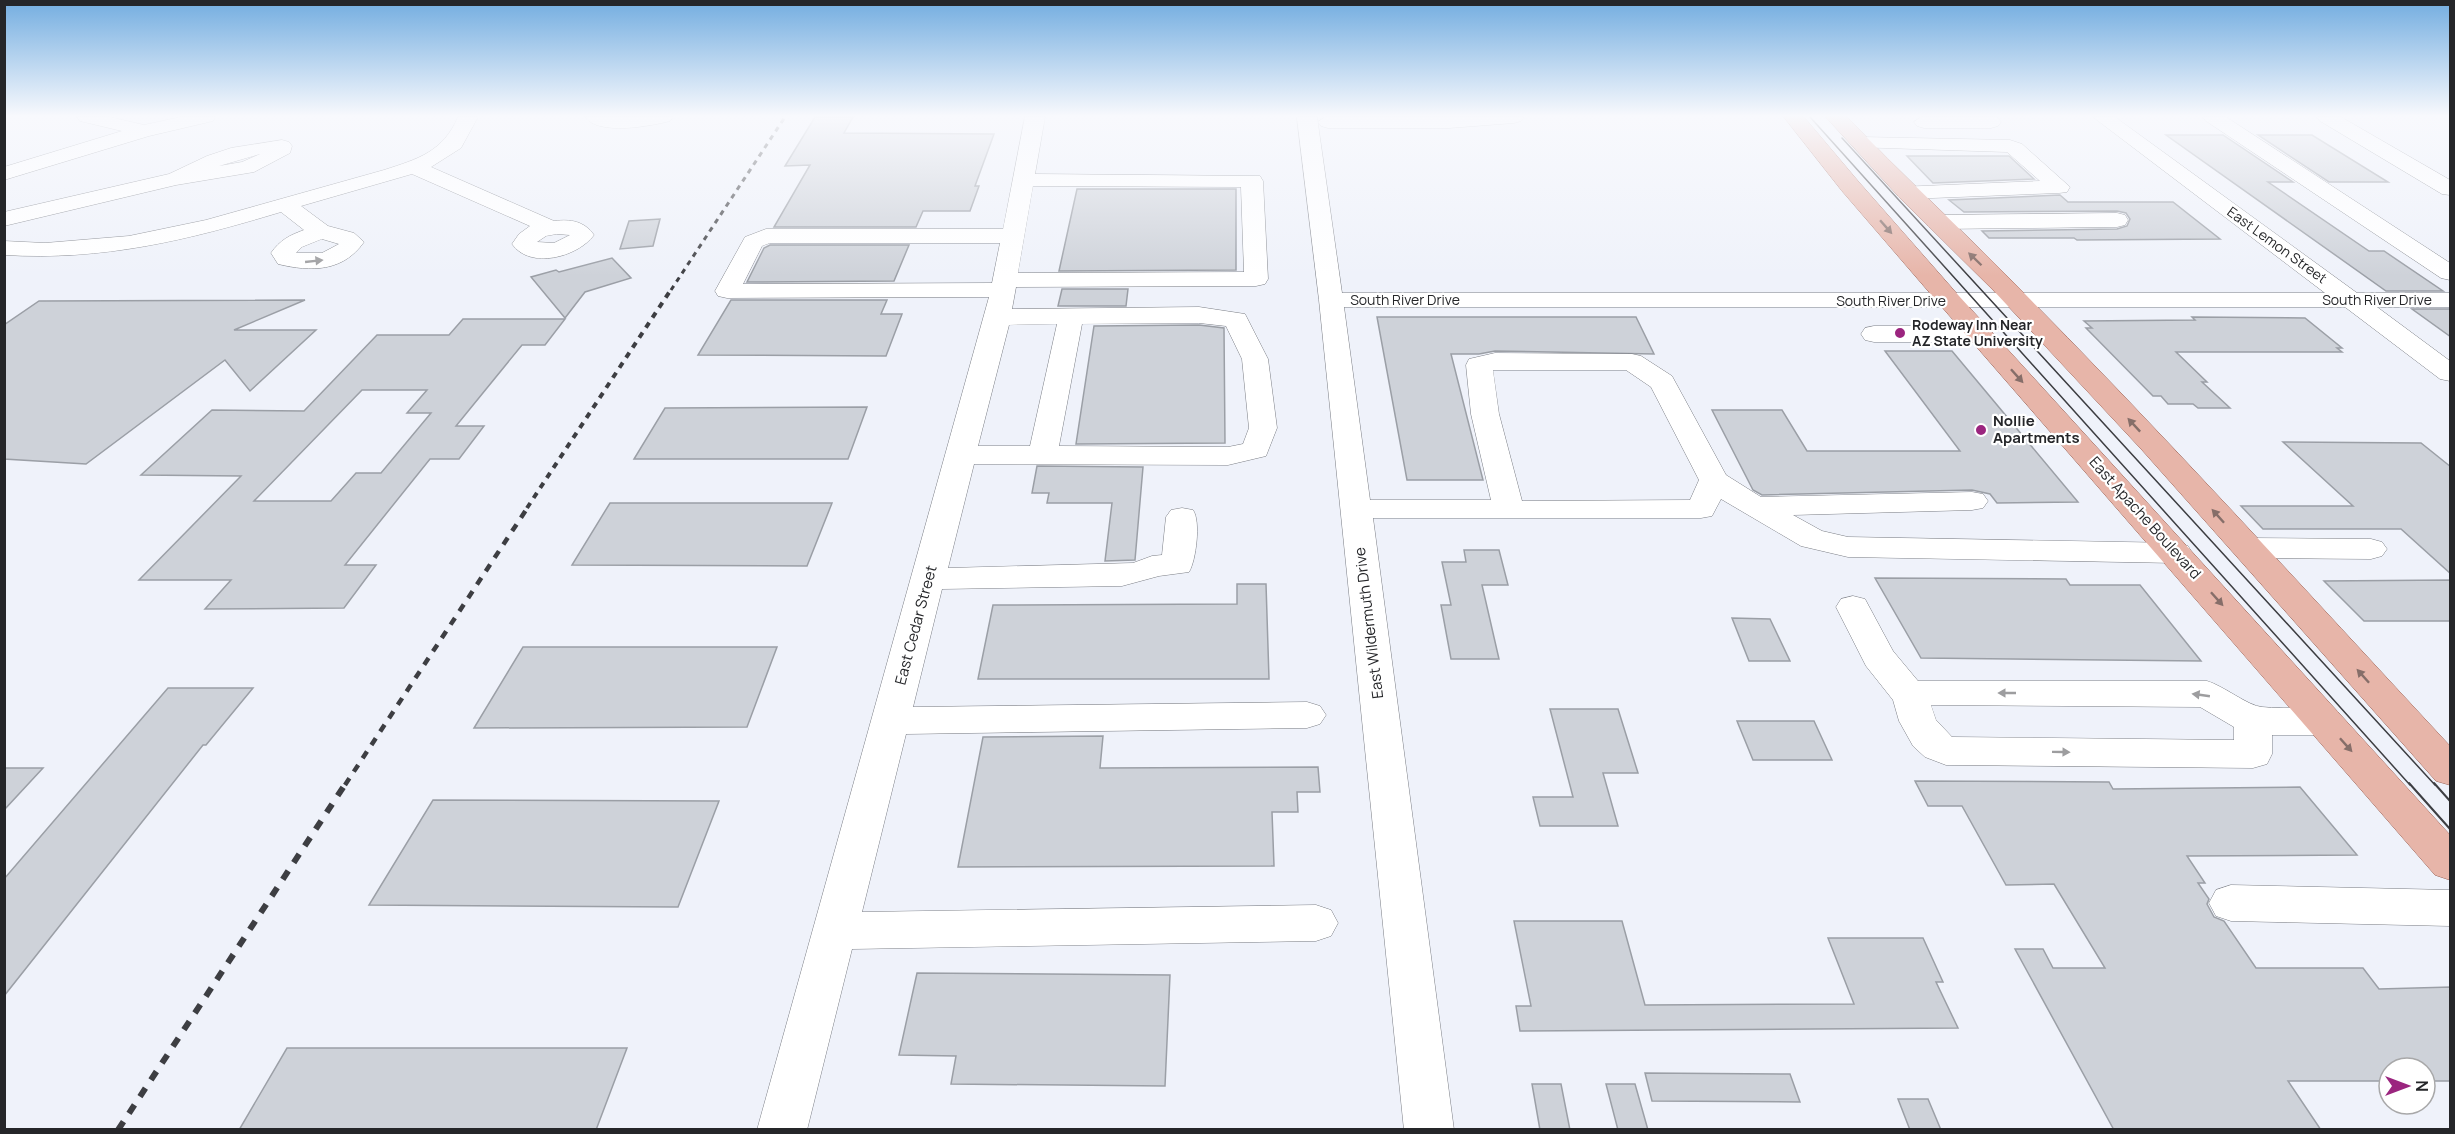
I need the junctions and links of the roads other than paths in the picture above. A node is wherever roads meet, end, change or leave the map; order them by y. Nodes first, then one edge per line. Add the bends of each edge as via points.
1 (403, 170) edge
2 (420, 170) edge
3 (1025, 170) edge
4 (1322, 170) edge
5 (1837, 170) edge
6 (1886, 170) edge
7 (2040, 170) edge
8 (2175, 170) edge
9 (2294, 170) edge
10 (2418, 170) edge
11 (176, 179) dead end
12 (1023, 180) junction
13 (2451, 189) edge
14 (1907, 192) junction
15 (285, 204) junction
16 (4, 219) edge
17 (2117, 220) dead end
18 (1937, 222) junction
19 (552, 228) dead end
20 (320, 231) dead end
21 (1013, 236) junction
22 (4, 248) edge
23 (936, 263) junction
24 (2451, 273) edge
25 (1002, 296) junction
26 (1331, 300) junction
27 (2016, 300) junction
28 (2352, 300) junction
29 (2451, 300) edge
30 (1950, 301) junction
31 (1071, 316) junction
32 (1874, 334) dead end
33 (1979, 334) junction
34 (2451, 373) edge
35 (961, 455) junction
36 (1043, 455) junction
37 (1714, 480) junction
38 (1972, 501) dead end
39 (1755, 507) junction
40 (1356, 509) junction
41 (1509, 510) junction
42 (1182, 517) dead end
43 (2247, 549) junction
44 (2371, 549) dead end
45 (2176, 553) junction
46 (928, 579) junction
47 (1853, 607) dead end
48 (1911, 697) junction
49 (1307, 715) dead end
50 (891, 721) junction
51 (2253, 721) junction
52 (2324, 721) junction
53 (2451, 771) edge
54 (2451, 863) edge
55 (2231, 903) dead end
56 (2451, 908) edge
57 (1316, 923) dead end
58 (834, 931) junction
59 (782, 1130) edge
60 (1429, 1130) edge

1 - 15 street
2 - 19 street
3 - 12 street, East Cedar Street
4 - 26 street, East Wildermuth Drive
5 -> 30 main road, East Apache Boulevard
6 - 14 main road
7 - 14 street via 2059,187
8 - 28 street, East Lemon Street
9 - 24 street
10 - 13 street
11 - 16 street
12 - 21 street, East Cedar Street
12 - 25 street via 1252,181 1256,279
14 - 18 main road
15 - 20 street
15 - 22 street via 123,244 73,249
17 - 18 street
27 -> 18 main road
21 - 23 street
21 - 25 street, East Cedar Street
23 - 23 street via 766,236 753,243 727,291
23 - 25 street
25 - 31 street
25 - 35 street, East Cedar Street
26 - 30 street, South River Drive
26 - 40 street, East Wildermuth Drive
27 - 28 street, South River Drive
27 - 30 street, South River Drive
43 -> 27 main road
28 - 29 street, South River Drive
28 - 34 street, East Lemon Street
30 - 33 main road, East Apache Boulevard
31 - 36 street
31 - 36 street via 1199,315 1236,320 1255,359 1263,428 1256,450 1228,456
32 - 33 street
33 -> 45 main road, East Apache Boulevard
35 - 36 street
35 - 46 street, East Cedar Street
37 - 39 street
37 - 41 street via 1701,509
37 - 41 street via 1662,382 1632,362 1495,361 1479,365 1485,414
38 - 39 street
39 - 45 street via 1812,539 1848,547
40 - 41 street
40 - 60 street, East Wildermuth Drive
42 - 46 street via 1177,565 1152,566 1122,575
43 - 44 street
53 -> 43 main road
45 -> 52 main road, East Apache Boulevard
46 - 50 street, East Cedar Street
47 - 48 street via 1879,657
51 -> 48 street via 2206,694 1924,692
48 -> 51 street via 1927,737 1946,751 2253,754
49 - 50 street
50 - 58 street, East Cedar Street
51 - 52 street
52 -> 54 main road, East Apache Boulevard
55 - 56 street
57 - 58 street
58 - 59 street, East Cedar Street

